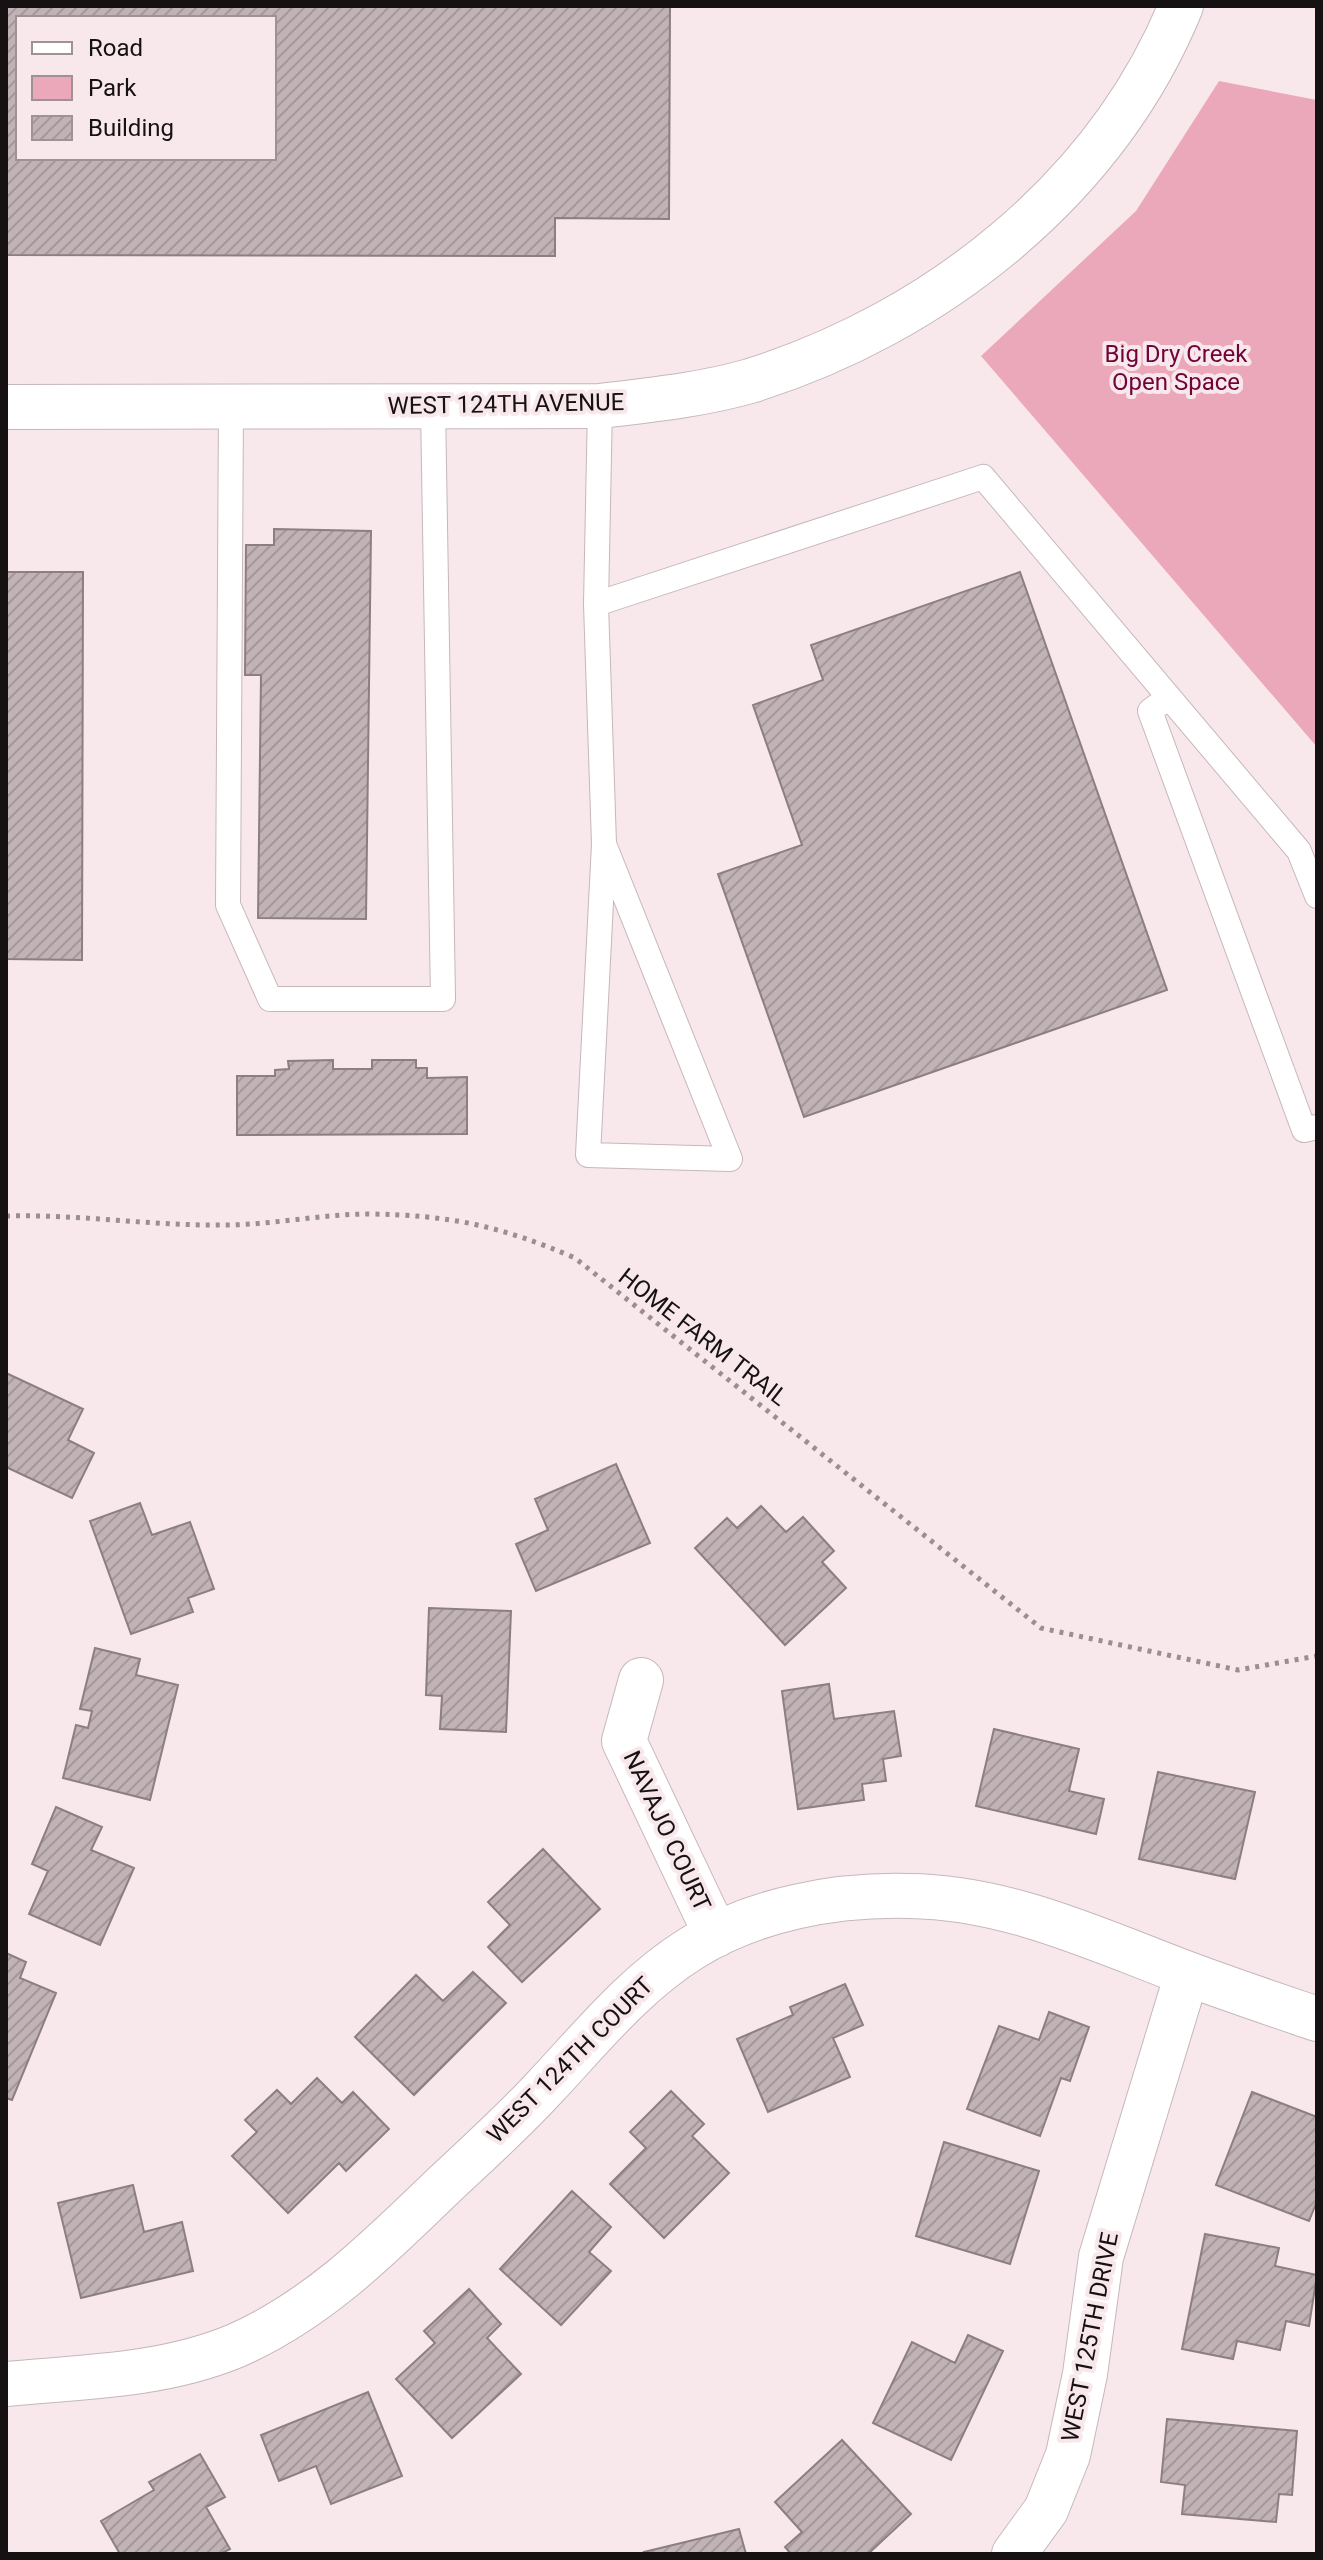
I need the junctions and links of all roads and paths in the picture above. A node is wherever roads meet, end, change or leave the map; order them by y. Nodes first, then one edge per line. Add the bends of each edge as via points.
1 (1181, 6) edge
2 (600, 406) junction
3 (6, 407) edge
4 (433, 407) junction
5 (231, 408) junction
6 (596, 604) junction
7 (1169, 697) junction
8 (604, 844) junction
9 (1317, 896) edge
10 (1317, 1127) edge
11 (6, 1216) edge
12 (1317, 1656) edge
13 (641, 1680) dead end
14 (716, 1935) junction
15 (1187, 1974) junction
16 (1317, 2019) edge
17 (6, 2384) edge
18 (1014, 2554) edge

1 - 2 street, WEST 124TH AVENUE via 1138,91 1071,178 991,253 921,305 865,337 747,381
2 - 4 street, WEST 124TH AVENUE
2 - 6 lane
3 - 5 street, WEST 124TH AVENUE
4 - 5 street, WEST 124TH AVENUE
4 - 5 lane via 443,999 270,999 228,905
6 - 7 lane via 983,477
6 - 8 lane
7 - 9 lane via 1299,851
7 - 10 lane via 1150,711 1304,1130
8 - 8 lane via 588,1155 730,1159 678,1030
11 - 12 path, HOME FARM TRAIL via 224,1225 368,1214 472,1221 517,1233 575,1258 1041,1628 1238,1670
13 - 14 street, NAVAJO COURT via 624,1741
14 - 15 street, WEST 124TH COURT via 825,1901 912,1896 970,1901 1041,1918
14 - 17 street, WEST 124TH COURT via 653,1975 535,2098 361,2265 274,2325 184,2363
15 - 16 street, WEST 124TH COURT
15 - 18 street, WEST 125TH DRIVE via 1101,2257 1068,2455 1046,2510

